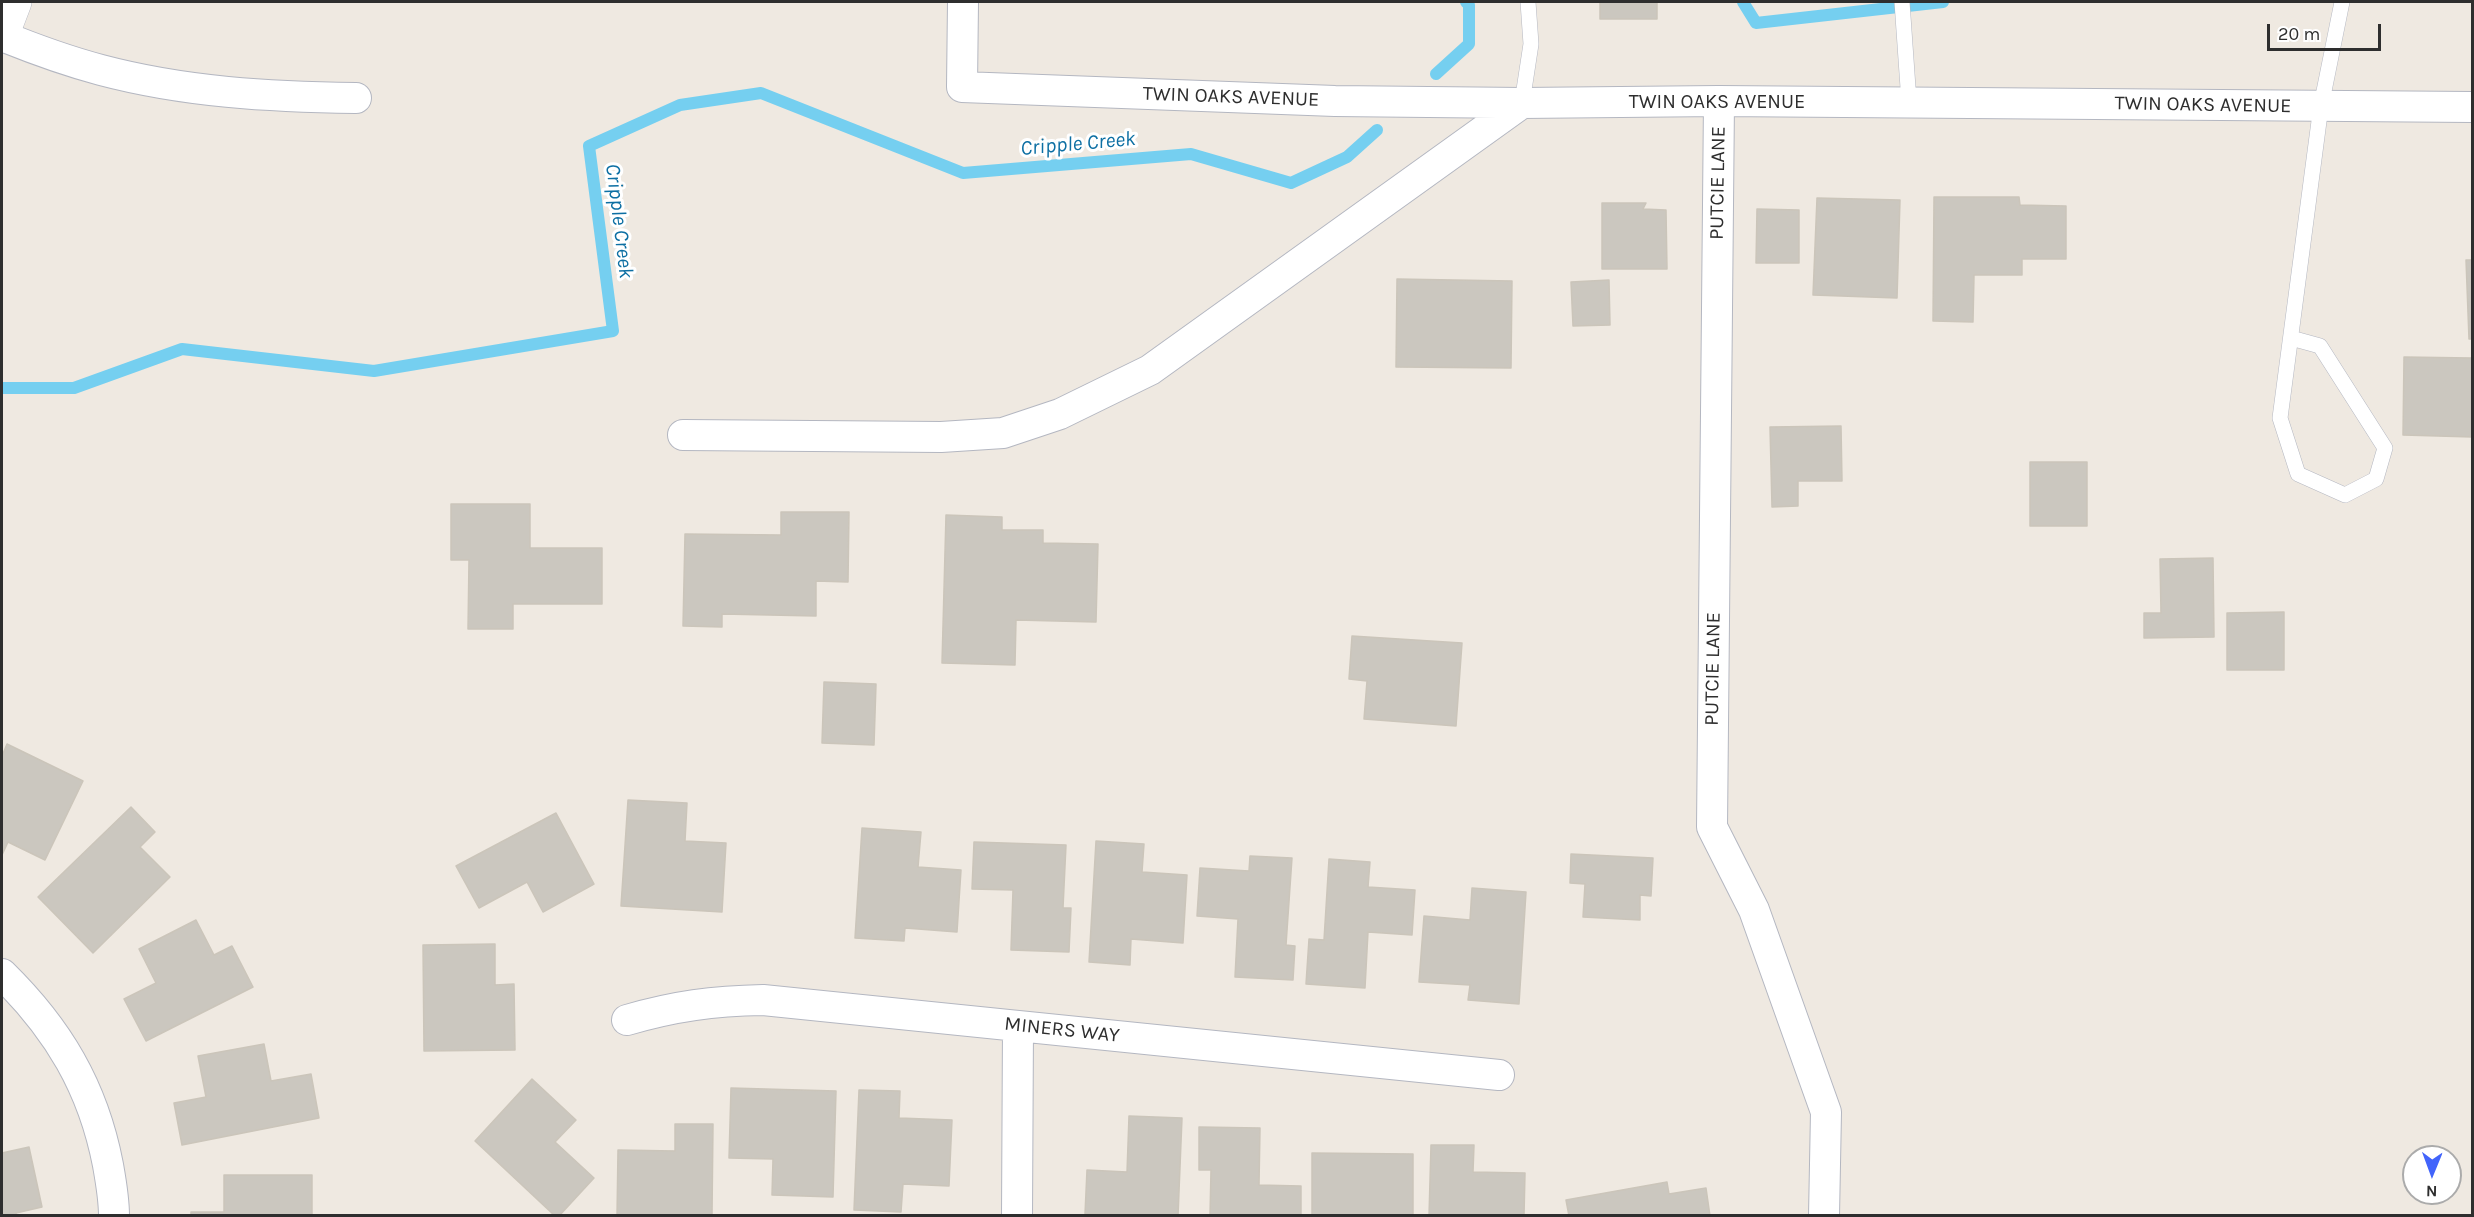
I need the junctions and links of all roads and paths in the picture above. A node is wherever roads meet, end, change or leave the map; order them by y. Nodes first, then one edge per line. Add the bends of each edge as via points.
1 (15, 2) edge
2 (963, 2) edge
3 (1528, 2) edge
4 (1902, 2) edge
5 (2342, 2) edge
6 (2, 36) edge
7 (356, 98) dead end
8 (1719, 101) junction
9 (1909, 102) junction
10 (1522, 103) junction
11 (2321, 106) junction
12 (2472, 107) edge
13 (2291, 338) junction
14 (683, 435) dead end
15 (2, 974) edge
16 (627, 1020) dead end
17 (1018, 1026) junction
18 (1499, 1075) dead end
19 (114, 1215) edge
20 (1017, 1215) edge
21 (1824, 1215) edge

1 - 6 street
2 - 10 street, TWIN OAKS AVENUE via 962,87 1335,101
3 - 10 lane via 1531,44
4 - 9 lane
5 - 11 lane
6 - 7 street via 60,58 152,82 248,95
8 - 9 street, TWIN OAKS AVENUE
8 - 10 street, TWIN OAKS AVENUE
8 - 21 street, PUTCIE LANE via 1712,827 1754,910 1826,1112
9 - 11 street, TWIN OAKS AVENUE
10 - 14 street via 1150,370 1060,414 1003,433 941,437
11 - 12 street, TWIN OAKS AVENUE
11 - 13 lane
13 - 13 lane via 2320,346 2385,448 2376,479 2345,495 2298,474 2280,418
15 - 19 street via 60,1041 86,1088 103,1141
16 - 17 street, MINERS WAY via 669,1008 762,1000
17 - 18 street, MINERS WAY
17 - 20 street

